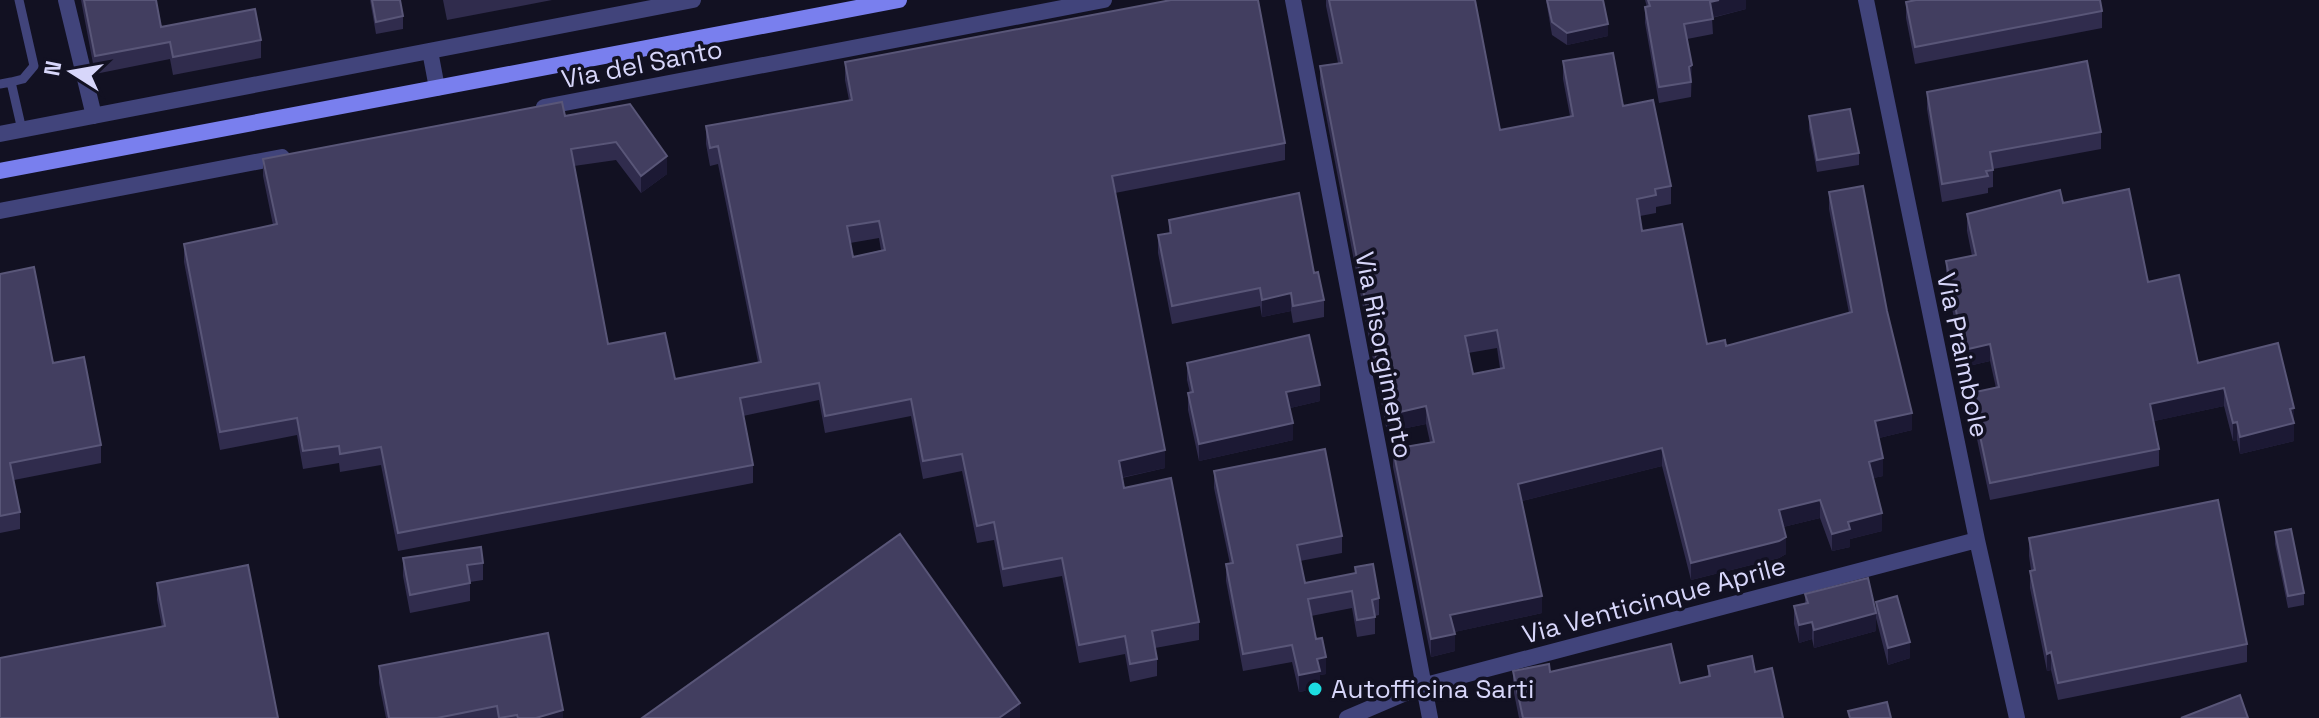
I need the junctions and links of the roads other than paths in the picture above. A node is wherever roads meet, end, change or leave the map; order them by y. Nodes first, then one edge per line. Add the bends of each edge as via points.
1 (19, 0) edge
2 (66, 0) edge
3 (693, 0) edge
4 (899, 0) edge
5 (1104, 0) edge
6 (1293, 0) edge
7 (1866, 0) edge
8 (430, 51) junction
9 (5, 83) edge
10 (437, 88) junction
11 (529, 110) edge
12 (94, 116) junction
13 (22, 130) junction
14 (0, 134) edge
15 (296, 155) edge
16 (0, 171) edge
17 (0, 211) edge
18 (1977, 540) junction
19 (1422, 686) junction
20 (1347, 718) edge
21 (1430, 718) edge
22 (2017, 718) edge

1 - 9 lane via 34,66 23,79
2 - 12 street
3 - 8 street, Via del Santo
4 - 10 street
5 - 11 street, Via del Santo
6 - 19 street, Via Risorgimento
7 - 18 street, Via Praimbole
8 - 10 street
8 - 12 street, Via del Santo
9 - 13 lane
10 - 16 street
12 - 13 street, Via del Santo
13 - 14 street, Via del Santo
15 - 17 street
18 - 19 street, Via Venticinque Aprile
18 - 22 street, Via Praimbole
19 - 20 street, Via Venticinque Aprile
19 - 21 street, Via Risorgimento

